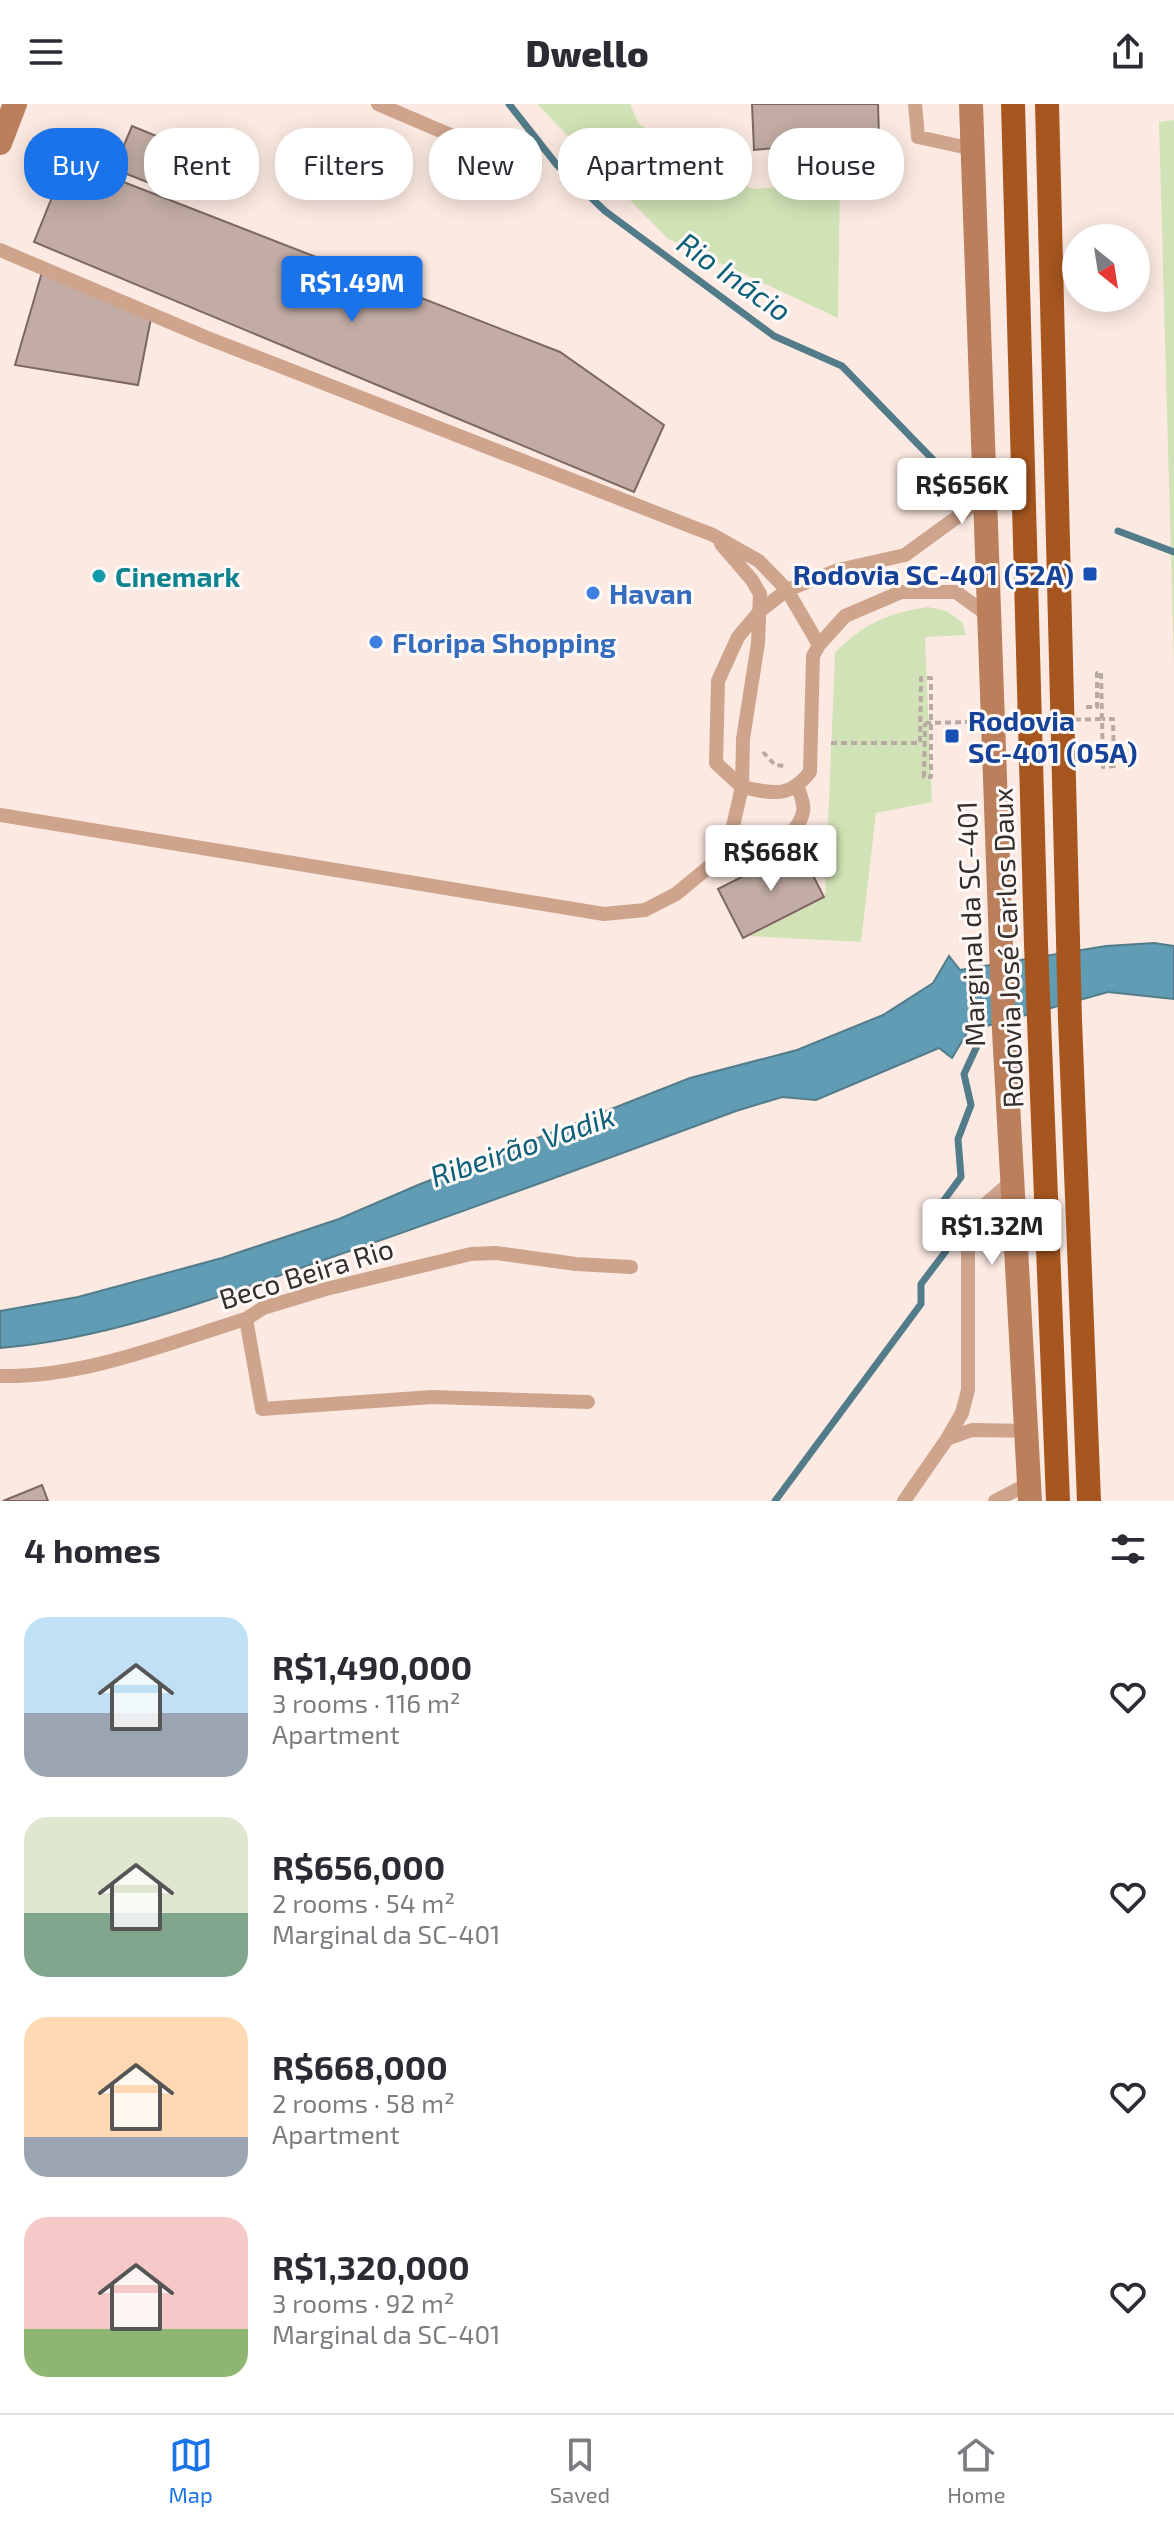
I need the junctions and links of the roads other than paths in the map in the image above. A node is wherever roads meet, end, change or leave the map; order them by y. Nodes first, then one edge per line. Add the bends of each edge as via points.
1 (15, 104) edge
2 (378, 104) edge
3 (915, 104) edge
4 (971, 104) edge
5 (1013, 104) edge
6 (1047, 104) edge
7 (434, 128) edge
8 (0, 143) edge
9 (973, 149) junction
10 (0, 250) edge
11 (986, 496) junction
12 (713, 535) junction
13 (787, 590) junction
14 (760, 611) junction
15 (989, 616) junction
16 (819, 645) junction
17 (742, 787) junction
18 (798, 787) junction
19 (0, 815) edge
20 (727, 852) junction
21 (1012, 1181) junction
22 (631, 1267) dead end
23 (246, 1319) junction
24 (0, 1376) edge
25 (588, 1402) dead end
26 (1026, 1431) junction
27 (947, 1439) junction
28 (1030, 1492) edge
29 (904, 1501) edge
30 (995, 1501) edge
31 (1058, 1501) edge
32 (1089, 1501) edge

1 - 8 main road
2 - 7 lane
3 - 9 lane via 918,137
4 - 9 main road, Marginal da SC-401
5 - 31 highway, Rodovia José Carlos Daux via 1036,944
6 - 32 highway via 1070,1020
9 - 11 main road, Marginal da SC-401
10 - 12 lane via 205,337
11 - 13 lane via 905,555 838,570
11 - 15 main road, Marginal da SC-401
12 - 13 lane via 759,561
12 - 14 lane via 752,580 760,594
13 - 14 lane
13 - 16 lane
14 - 17 lane
14 - 17 lane via 738,637 718,681 716,763
15 - 16 lane via 956,592 901,592 845,616
15 - 21 main road, Marginal da SC-401
16 - 18 lane via 813,656 810,772
17 - 18 lane via 775,794
17 - 20 lane
18 - 20 lane via 804,810 797,826 778,842
19 - 20 lane via 604,914 645,910 676,894
21 - 26 main road, Marginal da SC-401
21 - 27 lane via 980,1209 968,1239 968,1390
22 - 23 lane, Beco Beira Rio via 471,1254 326,1289 263,1308
23 - 24 lane, Beco Beira Rio via 89,1366
23 - 25 lane via 262,1409 432,1397
26 - 27 lane via 972,1430
26 - 28 main road, Marginal da SC-401
27 - 29 lane
28 - 30 lane

